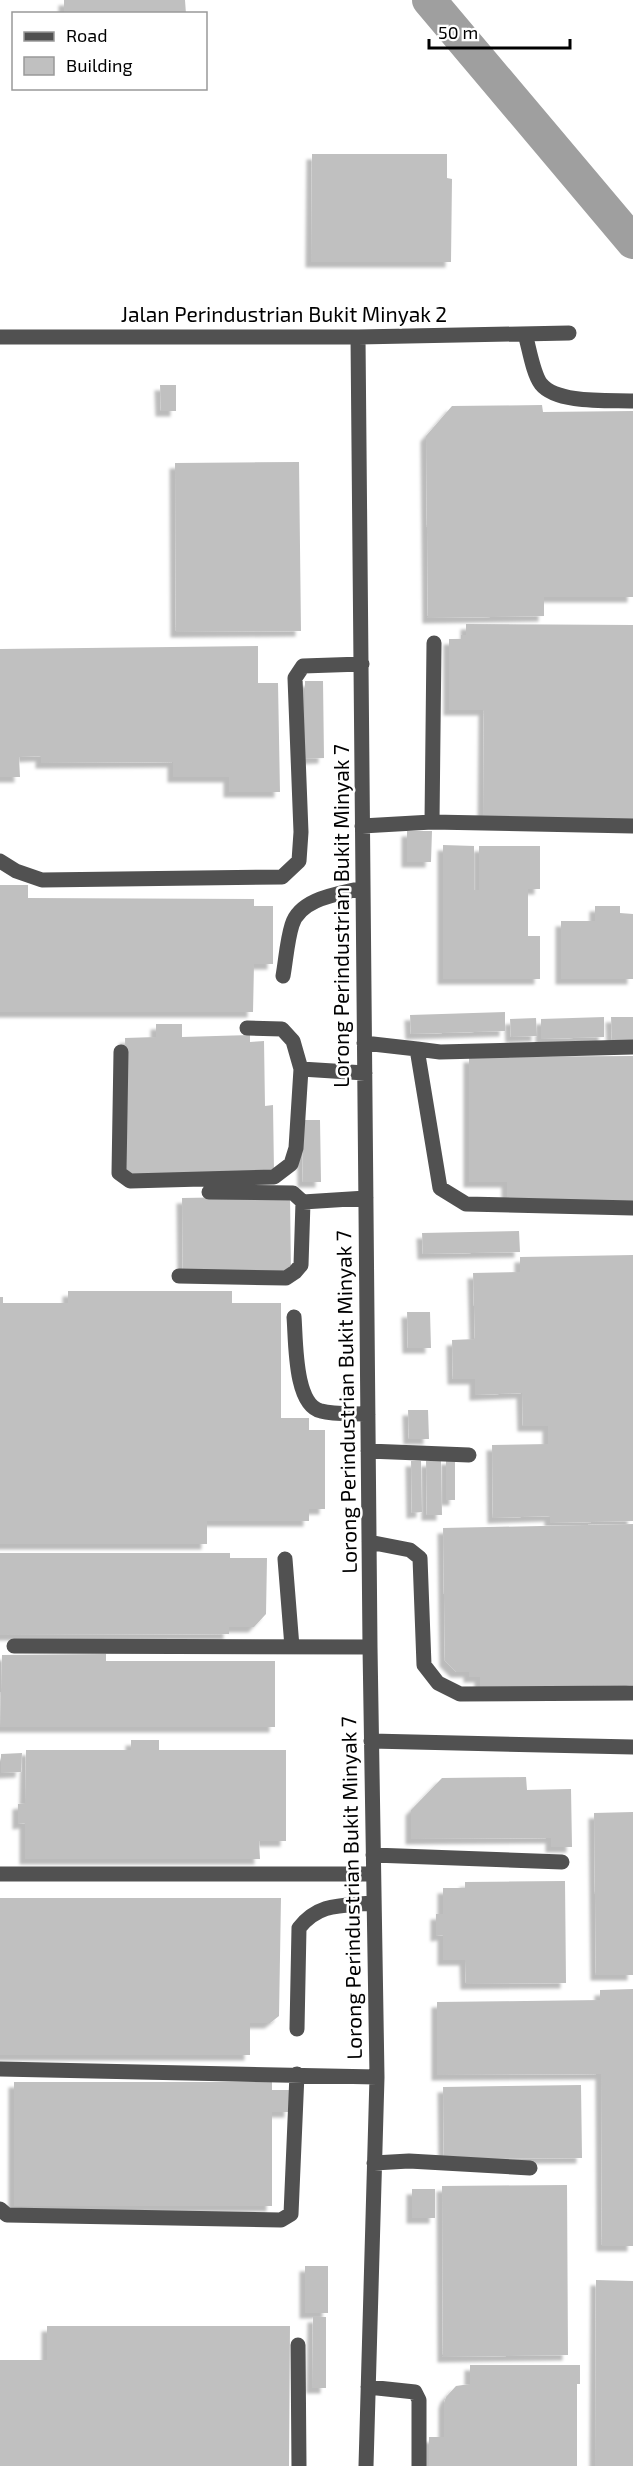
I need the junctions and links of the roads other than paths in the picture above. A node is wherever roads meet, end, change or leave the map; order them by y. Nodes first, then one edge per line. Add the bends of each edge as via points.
1 (569, 333) dead end
2 (525, 334) junction
3 (0, 337) edge
4 (358, 337) junction
5 (633, 401) edge
6 (434, 643) dead end
7 (362, 664) junction
8 (432, 822) junction
9 (362, 826) junction
10 (633, 826) edge
11 (0, 861) edge
12 (363, 888) junction
13 (283, 976) dead end
14 (247, 1028) dead end
15 (364, 1043) junction
16 (633, 1047) edge
17 (417, 1049) junction
18 (121, 1052) dead end
19 (301, 1069) junction
20 (365, 1073) junction
21 (209, 1192) dead end
22 (366, 1198) junction
23 (303, 1202) junction
24 (633, 1208) edge
25 (179, 1276) dead end
26 (294, 1317) dead end
27 (368, 1414) junction
28 (368, 1451) junction
29 (470, 1455) dead end
30 (369, 1542) junction
31 (285, 1559) dead end
32 (14, 1646) dead end
33 (292, 1647) junction
34 (370, 1647) junction
35 (633, 1693) edge
36 (371, 1741) junction
37 (633, 1747) edge
38 (373, 1855) junction
39 (562, 1862) dead end
40 (0, 1874) edge
41 (373, 1874) junction
42 (373, 1903) junction
43 (297, 2029) dead end
44 (0, 2070) edge
45 (297, 2074) junction
46 (376, 2077) junction
47 (374, 2163) junction
48 (530, 2168) dead end
49 (0, 2209) edge
50 (298, 2345) dead end
51 (368, 2387) junction
52 (299, 2466) edge
53 (366, 2466) edge
54 (420, 2466) edge

1 - 2 street, Jalan Perindustrian Bukit Minyak 2
2 - 4 street, Jalan Perindustrian Bukit Minyak 2
2 - 5 street via 540,382 549,391 571,398
3 - 4 street, Jalan Perindustrian Bukit Minyak 2
4 - 7 street, Lorong Perindustrian Bukit Minyak 7
6 - 8 street
7 - 9 street, Lorong Perindustrian Bukit Minyak 7
7 - 11 street via 303,666 295,678 301,832 299,861 282,877 42,880 16,872
8 - 9 street
8 - 10 street
9 - 12 street, Lorong Perindustrian Bukit Minyak 7
12 - 13 street via 305,906 292,923
12 - 15 street, Lorong Perindustrian Bukit Minyak 7
14 - 19 street via 282,1029 293,1041
15 - 17 street
15 - 20 street, Lorong Perindustrian Bukit Minyak 7
16 - 17 street via 440,1052
17 - 24 street via 440,1188 466,1204
18 - 19 street via 119,1173 130,1181 274,1177 291,1164 296,1148
19 - 20 street
20 - 22 street, Lorong Perindustrian Bukit Minyak 7
21 - 23 street via 293,1193
22 - 23 street
22 - 27 street, Lorong Perindustrian Bukit Minyak 7
23 - 25 street via 301,1265 286,1278
26 - 27 street via 301,1389 308,1404 319,1411
27 - 28 street, Lorong Perindustrian Bukit Minyak 7
28 - 29 street
28 - 30 street, Lorong Perindustrian Bukit Minyak 7
30 - 34 street, Lorong Perindustrian Bukit Minyak 7
30 - 35 street via 410,1550 420,1558 424,1665 438,1683 460,1694
31 - 33 street
32 - 33 street
33 - 34 street
34 - 36 street, Lorong Perindustrian Bukit Minyak 7
36 - 37 street
36 - 38 street, Lorong Perindustrian Bukit Minyak 7
38 - 39 street
38 - 41 street, Lorong Perindustrian Bukit Minyak 7
40 - 41 street
41 - 42 street, Lorong Perindustrian Bukit Minyak 7
42 - 43 street via 325,1908 309,1915 299,1928
42 - 46 street, Lorong Perindustrian Bukit Minyak 7
44 - 45 street
45 - 46 street
45 - 49 street via 291,2214 281,2220 7,2215
46 - 47 street, Lorong Perindustrian Bukit Minyak 7
47 - 48 street via 409,2161
47 - 51 street, Lorong Perindustrian Bukit Minyak 7
50 - 52 street
51 - 53 street, Lorong Perindustrian Bukit Minyak 7
51 - 54 street via 415,2392 419,2400

